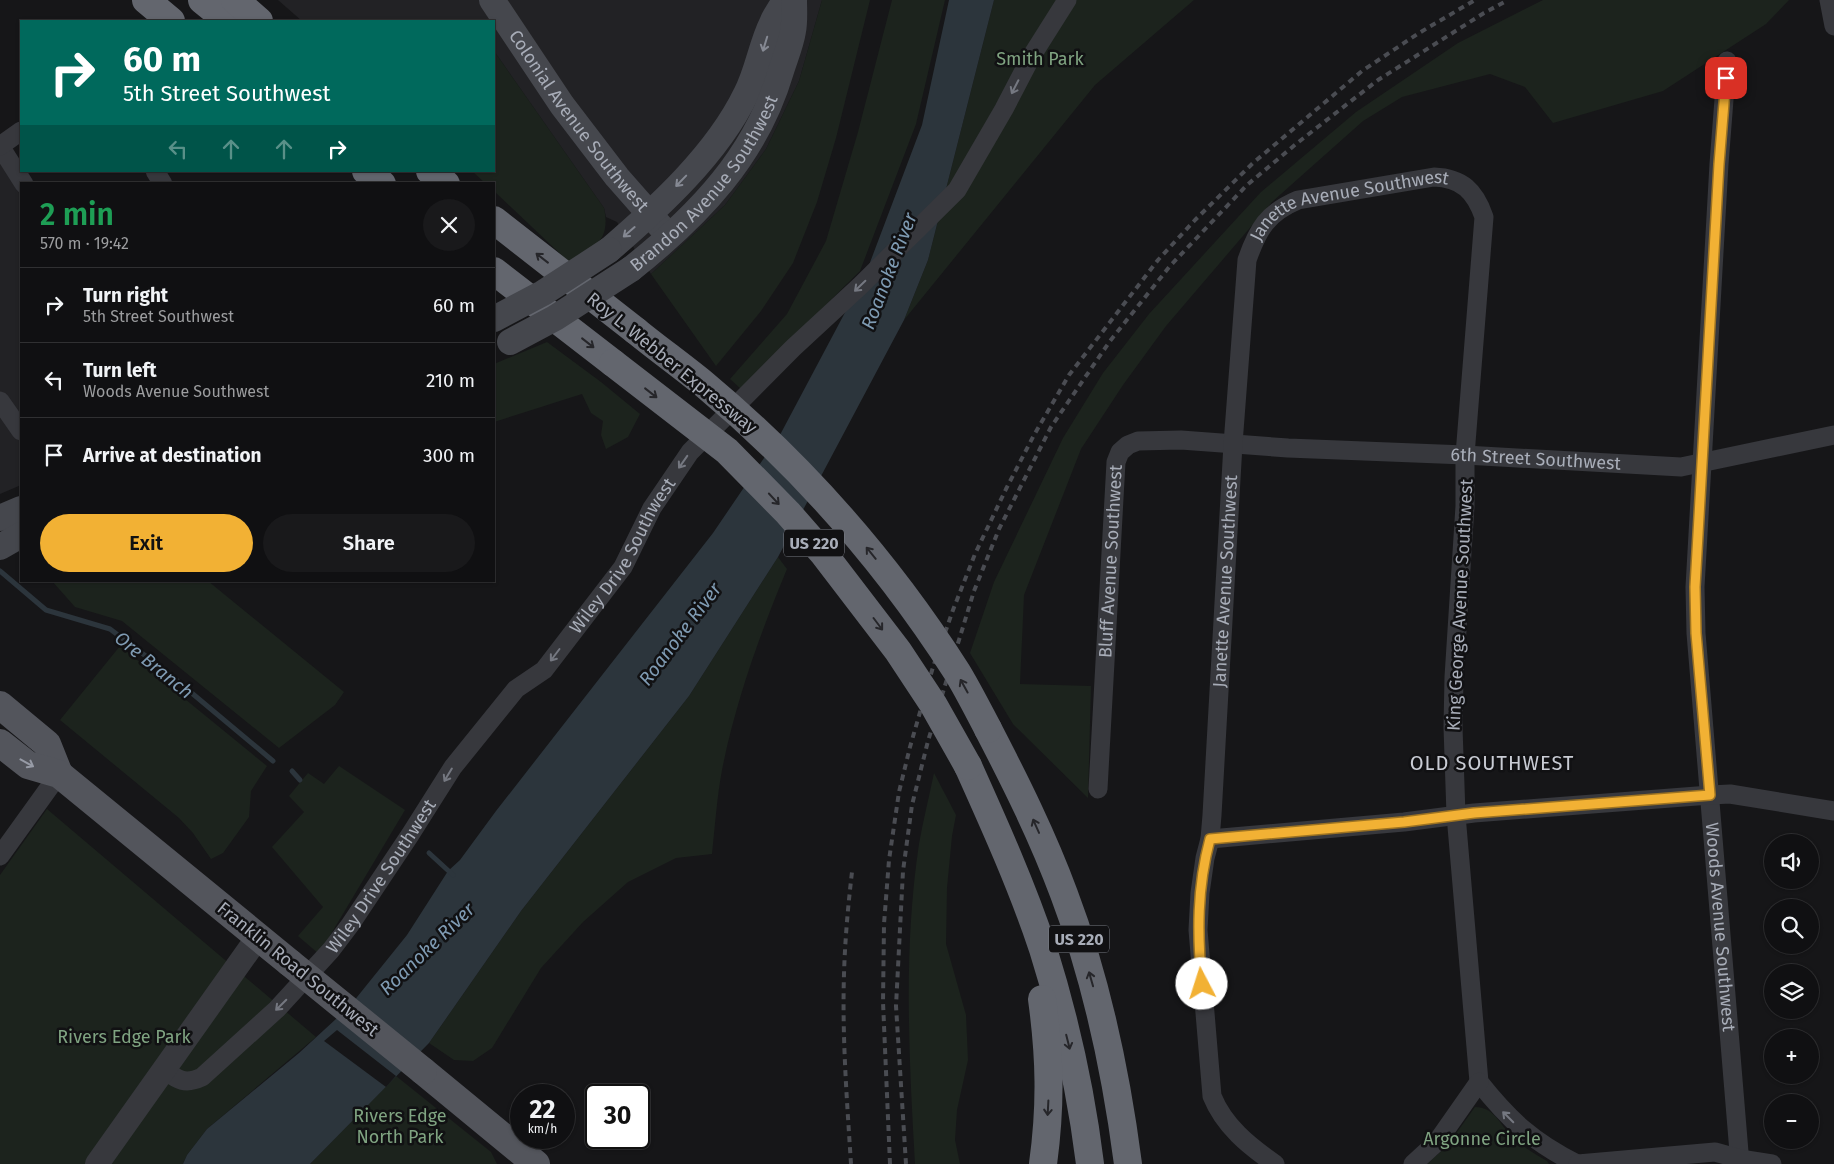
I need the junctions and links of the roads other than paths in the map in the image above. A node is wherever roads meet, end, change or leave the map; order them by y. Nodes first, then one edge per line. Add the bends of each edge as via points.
1 (146, 0) edge
2 (202, 0) edge
3 (235, 0) edge
4 (492, 0) edge
5 (785, 0) edge
6 (794, 0) edge
7 (1067, 0) edge
8 (1829, 0) edge
9 (170, 20) edge
10 (227, 20) edge
11 (258, 20) edge
12 (1834, 26) edge
13 (1727, 61) dead end
14 (20, 132) edge
15 (0, 146) edge
16 (367, 172) edge
17 (431, 172) edge
18 (23, 182) edge
19 (380, 182) edge
20 (444, 182) edge
21 (650, 214) junction
22 (1484, 217) joint
23 (495, 221) edge
24 (670, 237) junction
25 (495, 272) edge
26 (495, 318) edge
27 (502, 346) edge
28 (0, 400) edge
29 (20, 430) edge
30 (1834, 435) edge
31 (1233, 444) junction
32 (1465, 455) junction
33 (1702, 464) junction
34 (20, 509) edge
35 (0, 518) edge
36 (20, 536) edge
37 (0, 547) edge
38 (0, 700) edge
39 (0, 705) edge
40 (26, 726) junction
41 (0, 742) edge
42 (59, 774) junction
43 (1098, 789) dead end
44 (1710, 795) junction
45 (1834, 812) edge
46 (1456, 815) junction
47 (1000, 838) junction
48 (1210, 839) junction
49 (0, 856) edge
50 (258, 937) junction
51 (1100, 1009) junction
52 (164, 1070) junction
53 (1479, 1082) junction
54 (1740, 1162) edge
55 (97, 1164) edge
56 (536, 1164) edge
57 (1043, 1164) edge
58 (1090, 1164) edge
59 (1128, 1164) edge
60 (1141, 1164) edge
61 (1275, 1164) edge
62 (1413, 1164) edge
63 (1577, 1164) edge
64 (1772, 1164) edge

1 - 9 highway
2 - 10 highway
3 - 11 highway
4 - 21 main road, Colonial Avenue Southwest via 562,106
5 -> 21 main road, Brandon Avenue Southwest via 771,24 746,95 730,122 713,146
6 - 24 main road, Brandon Avenue Southwest via 794,29 778,83 755,134 725,180
7 -> 52 street, Wiley Drive Southwest via 1031,56 956,190 690,452 652,508 623,566 544,670 516,688 452,767 410,835 330,950 277,1009 202,1077 192,1082 181,1080
8 - 12 street
13 - 33 street, Woods Avenue Southwest
14 - 15 street
15 - 18 street
16 - 19 highway
17 - 20 highway
21 - 24 main road, Colonial Avenue Southwest
21 -> 26 main road, Brandon Avenue Southwest, bridge via 609,250 543,293
22 - 31 street, Janette Avenue Southwest via 1479,204 1462,183 1434,177 1298,200 1271,216 1262,226 1247,260
22 - 32 street, King George Avenue Southwest
51 -> 23 highway, Roy L. Webber Expressway / US 220, bridge via 1065,895 1018,787 957,673 891,579 834,509 743,418
24 - 27 main road, Brandon Avenue Southwest, bridge via 631,269 555,318
25 -> 47 highway, Roy L. Webber Expressway / US 220, bridge via 727,451 788,512 898,651 933,704 968,766
28 - 29 street
30 - 33 street, 6th Street Southwest
31 - 32 street, 6th Street Southwest
31 - 43 street, Bluff Avenue Southwest via 1138,441 1120,452 1116,462
31 - 48 street, Janette Avenue Southwest
32 - 33 street, 6th Street Southwest via 1668,467
32 - 46 street, King George Avenue Southwest via 1465,506 1454,676
33 - 44 street, Woods Avenue Southwest via 1695,587 1696,633
34 - 35 main road
36 - 37 main road
38 - 40 main road
39 - 40 main road, Franklin Road Southwest
40 - 42 main road, Franklin Road Southwest via 46,744
41 -> 42 main road, Franklin Road Southwest via 28,764
42 - 49 street
42 - 50 main road, Franklin Road Southwest
44 - 45 street via 1730,794
44 - 46 street
44 - 54 street, Woods Avenue Southwest
46 - 48 street
46 - 53 street, King George Avenue Southwest
47 -> 57 highway via 1042,999 1047,1034 1050,1079
47 -> 58 highway, Roy L. Webber Expressway / US 220 via 1043,949 1060,1006
48 - 61 street, Janette Avenue Southwest via 1200,893 1198,930 1212,1096 1227,1124
50 - 52 street
50 - 56 main road, Franklin Road Southwest, bridge
51 - 59 highway, Roy L. Webber Expressway / US 220
51 - 60 highway via 1122,1075
52 - 55 street
53 - 62 street via 1437,1142
63 -> 53 street via 1518,1127
54 - 63 street via 1715,1152
54 - 64 street

